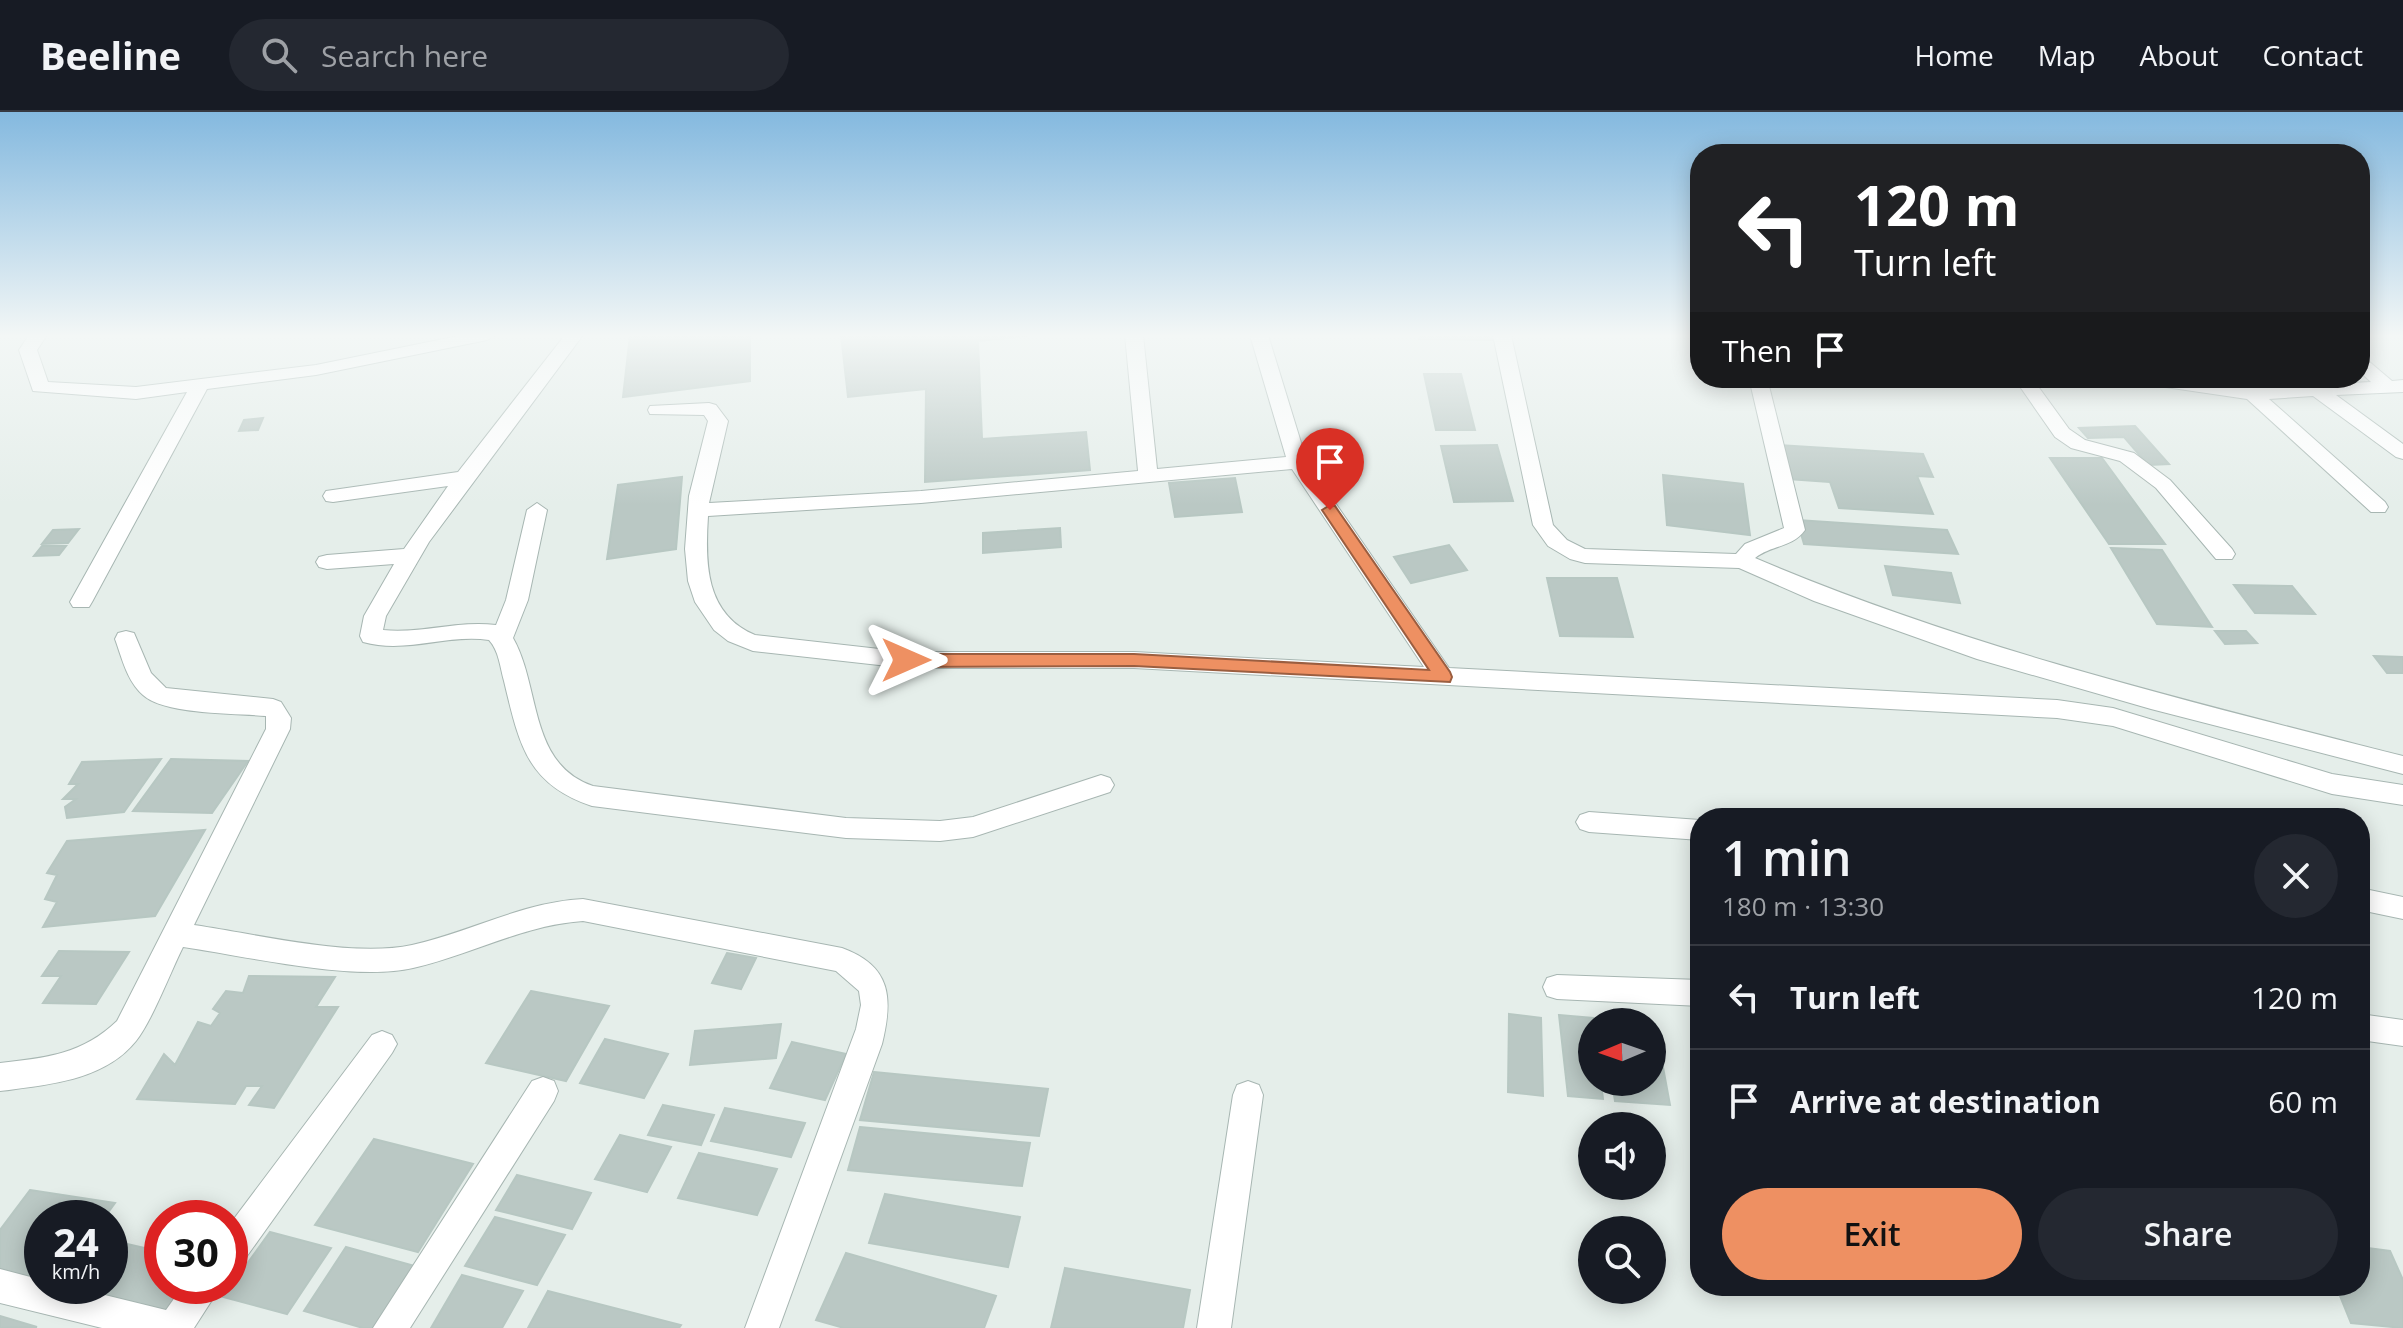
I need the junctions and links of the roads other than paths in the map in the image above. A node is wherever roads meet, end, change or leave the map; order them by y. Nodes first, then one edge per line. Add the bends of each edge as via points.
1 (116, 392) edge
2 (146, 392) edge
3 (196, 392) edge
4 (530, 392) edge
5 (1140, 392) edge
6 (1276, 392) edge
7 (1514, 392) edge
8 (1761, 392) edge
9 (2033, 392) edge
10 (2238, 392) edge
11 (2302, 392) edge
12 (2319, 392) edge
13 (2253, 394) junction
14 (657, 410) dead end
15 (2403, 453) edge
16 (1297, 462) junction
17 (1148, 476) junction
18 (463, 478) junction
19 (333, 496) dead end
20 (2378, 507) dead end
21 (537, 510) dead end
22 (699, 510) junction
23 (2224, 554) dead end
24 (412, 555) junction
25 (1742, 561) junction
26 (327, 562) dead end
27 (81, 602) dead end
28 (502, 637) junction
29 (126, 639) dead end
30 (1443, 677) junction
31 (2403, 765) edge
32 (1101, 785) dead end
33 (2403, 795) edge
34 (1589, 822) dead end
35 (1690, 829) edge
36 (2370, 901) edge
37 (2403, 908) edge
38 (175, 934) junction
39 (1557, 987) dead end
40 (1690, 993) edge
41 (2370, 1028) edge
42 (2403, 1033) edge
43 (382, 1044) dead end
44 (0, 1077) edge
45 (543, 1091) dead end
46 (1248, 1095) dead end
47 (248, 1226) edge
48 (0, 1286) edge
49 (190, 1304) edge
50 (172, 1328) edge
51 (390, 1328) edge
52 (762, 1328) edge
53 (1214, 1328) edge

1 - 2 street
3 - 27 street
4 - 18 street
5 - 17 street
6 - 16 street
7 - 25 street via 1543,525 1557,545 1585,556
8 - 25 street via 1795,530 1746,551
9 - 23 street via 2062,433 2078,444 2127,457 2163,484
10 - 13 street
11 - 13 street
12 - 15 street
13 - 20 street
14 - 22 street via 709,409 718,421
16 - 17 street
16 - 30 street
17 - 22 street
18 - 19 street
18 - 24 street
21 - 28 street via 517,600
22 - 30 street via 701,592 734,638 753,643 906,660 1134,660
24 - 26 street
24 - 28 street via 371,619 371,636 395,639 486,630
25 - 31 street via 1959,647
28 - 32 street via 527,730 554,776 592,796 846,828 940,831 973,827
29 - 38 street via 152,694 273,708 279,718 268,755
30 - 33 street via 2057,709 2113,717 2332,784
34 - 35 street
36 - 37 street
38 - 44 street via 127,1030 111,1049 65,1069
38 - 52 street via 390,960 552,912 583,910 842,960 863,972 873,987 875,1012 867,1044
39 - 40 street
41 - 42 street
43 - 47 street
45 - 51 street
46 - 53 street
48 - 50 street
49 - 50 street

